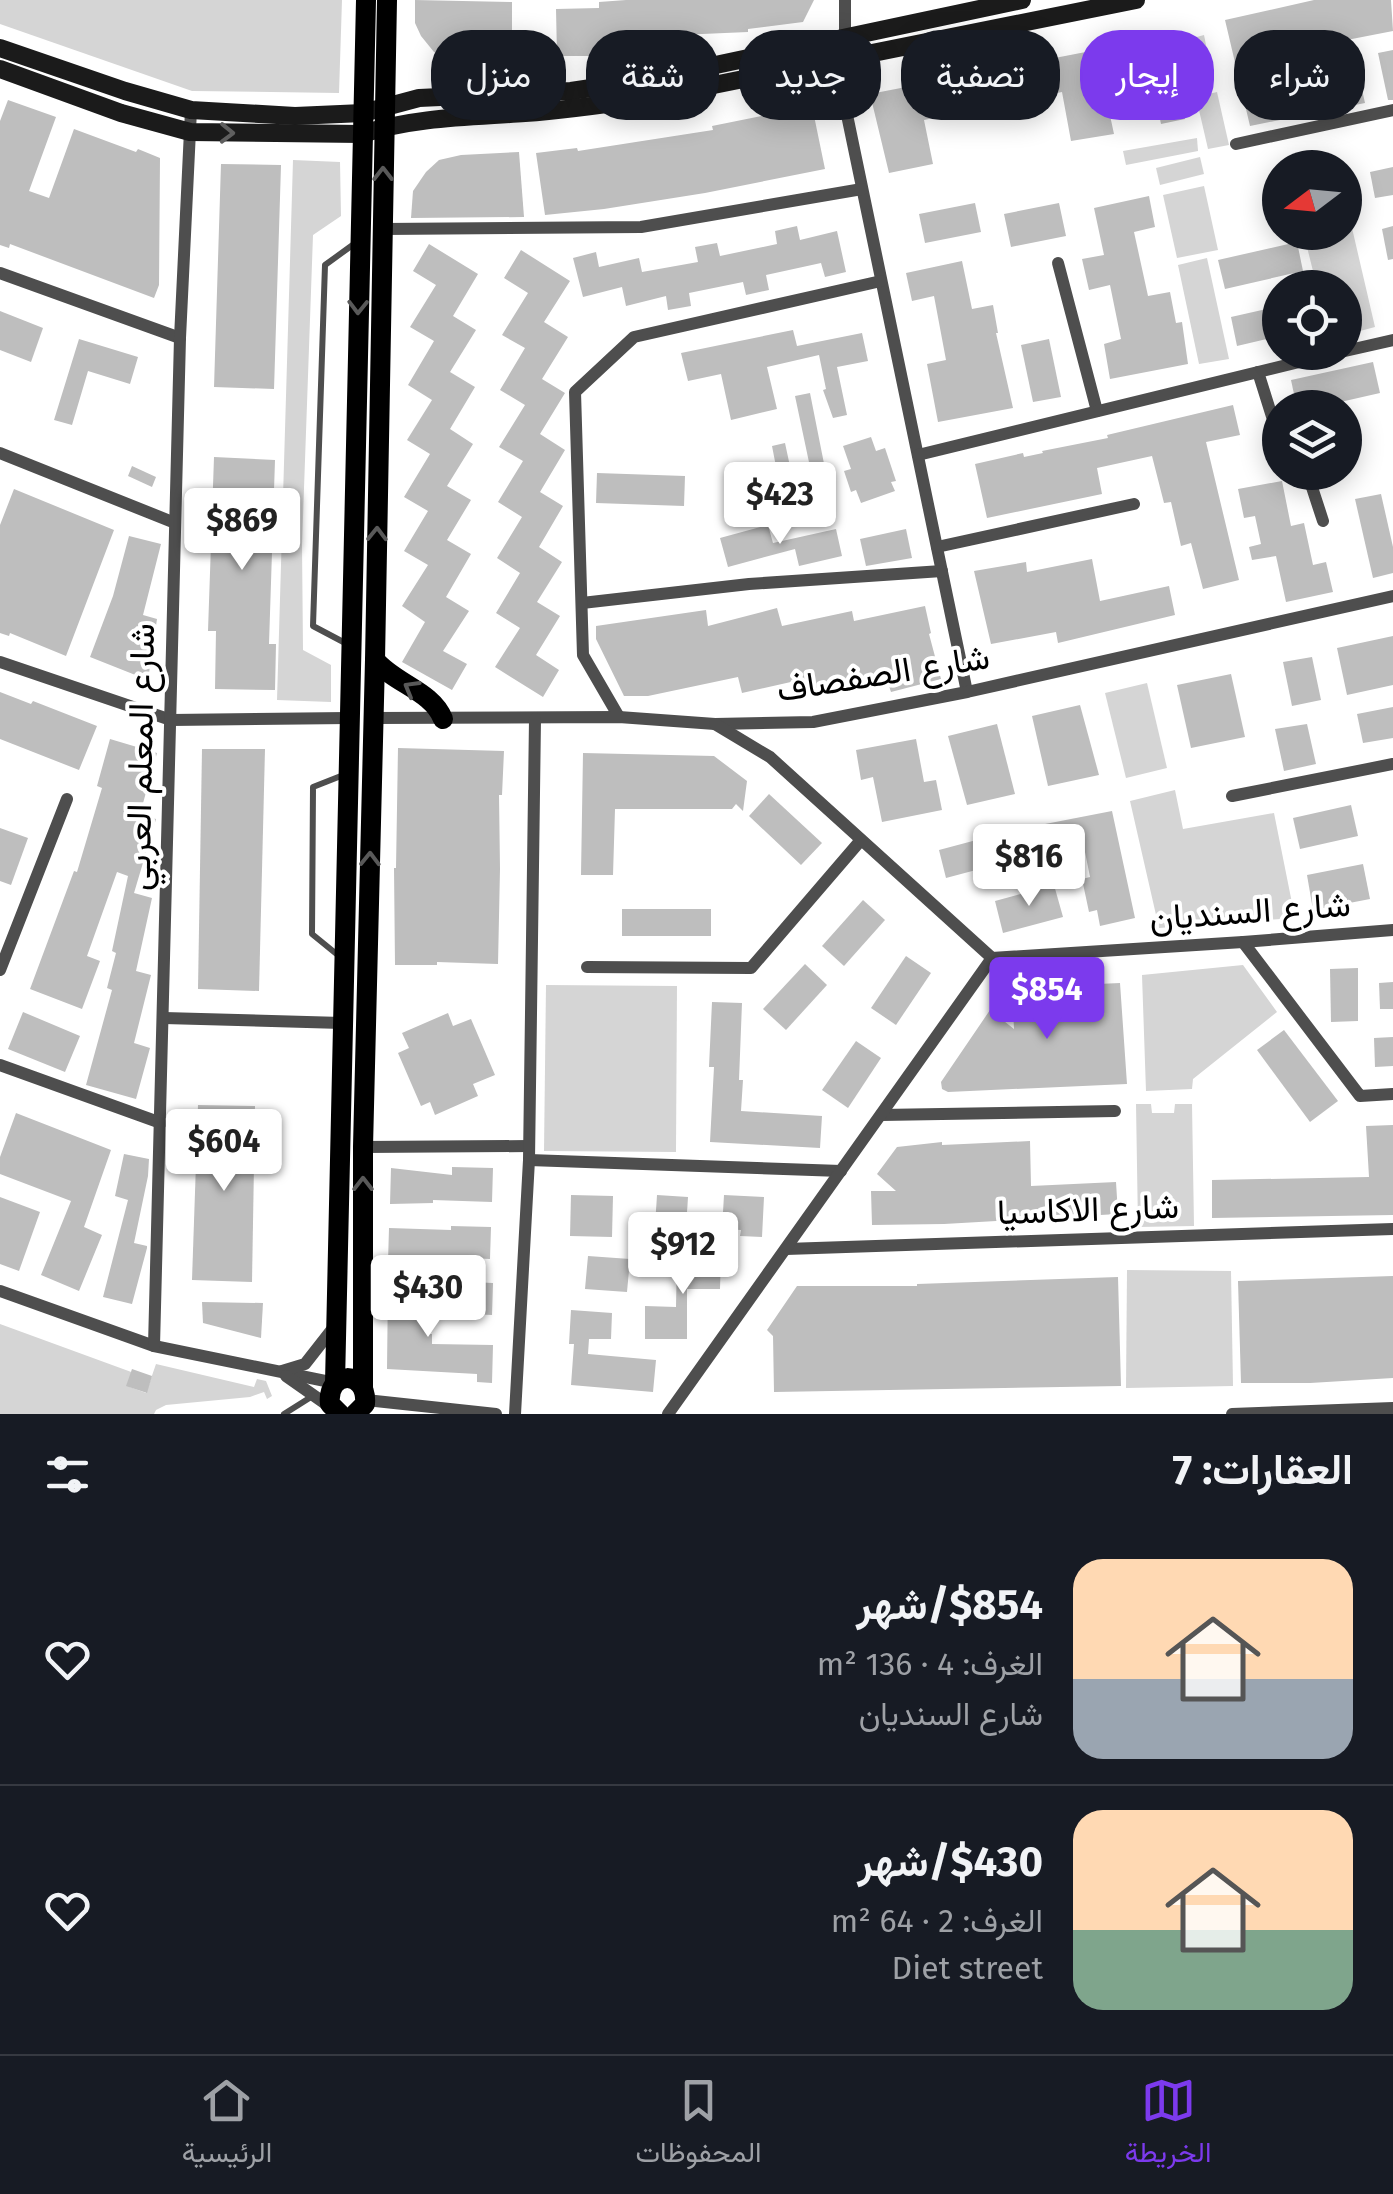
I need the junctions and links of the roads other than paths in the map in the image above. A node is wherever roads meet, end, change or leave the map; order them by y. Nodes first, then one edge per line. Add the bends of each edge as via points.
1 (366, 0) edge
2 (386, 0) edge
3 (845, 0) edge
4 (1022, 0) edge
5 (1136, 0) edge
6 (845, 30) edge
7 (881, 31) edge
8 (0, 48) edge
9 (881, 53) edge
10 (739, 60) edge
11 (0, 69) edge
12 (739, 81) edge
13 (192, 110) junction
14 (1393, 110) edge
15 (373, 120) junction
16 (848, 120) edge
17 (190, 132) junction
18 (1236, 144) dead end
19 (862, 190) junction
20 (383, 229) junction
21 (360, 240) junction
22 (1058, 263) dead end
23 (0, 272) edge
24 (881, 281) junction
25 (180, 338) junction
26 (1393, 340) edge
27 (1362, 347) edge
28 (1266, 370) edge
29 (1258, 372) junction
30 (1264, 390) edge
31 (1097, 411) junction
32 (0, 453) edge
33 (918, 454) junction
34 (1314, 490) edge
35 (1134, 504) dead end
36 (1323, 521) dead end
37 (176, 523) junction
38 (937, 547) junction
39 (942, 570) junction
40 (1393, 596) edge
41 (582, 604) junction
42 (350, 646) junction
43 (375, 660) junction
44 (0, 662) edge
45 (967, 692) junction
46 (619, 717) junction
47 (348, 718) junction
48 (374, 718) junction
49 (444, 718) junction
50 (535, 719) junction
51 (171, 720) junction
52 (715, 724) junction
53 (1393, 764) edge
54 (347, 774) junction
55 (1232, 796) dead end
56 (67, 798) dead end
57 (861, 840) junction
58 (1393, 930) edge
59 (1242, 942) junction
60 (343, 958) junction
61 (992, 958) junction
62 (587, 967) dead end
63 (0, 970) edge
64 (164, 1018) junction
65 (342, 1023) junction
66 (0, 1065) edge
67 (1393, 1094) edge
68 (1115, 1111) dead end
69 (881, 1115) junction
70 (161, 1123) junction
71 (363, 1147) junction
72 (529, 1153) junction
73 (841, 1171) junction
74 (1393, 1229) edge
75 (786, 1249) junction
76 (0, 1291) edge
77 (334, 1327) junction
78 (154, 1346) junction
79 (280, 1372) junction
80 (335, 1383) junction
81 (312, 1396) junction
82 (361, 1405) edge
83 (1393, 1408) edge
84 (335, 1412) edge
85 (284, 1414) edge
86 (496, 1414) edge
87 (515, 1414) edge
88 (668, 1414) edge
89 (1232, 1414) edge

1 - 15 main road
2 - 15 main road
3 - 6 street
4 - 7 main road
5 - 9 main road
8 - 13 main road
10 - 15 main road via 571,91 419,98
11 - 17 main road
12 - 15 main road via 571,110
13 - 15 main road
13 - 17 street, شارع المعلم العربي
14 - 18 street
17 -> 15 main road
20 -> 15 main road
15 - 21 main road
16 - 19 street
17 - 25 street, شارع المعلم العربي
19 - 20 street via 641,227
19 - 24 street
43 -> 20 main road
21 -> 42 main road
21 - 42 lane via 325,265 312,626
22 - 31 street
23 - 25 street
24 - 33 street
24 - 41 street via 634,337 575,392
25 - 37 street, شارع المعلم العربي
26 - 27 street
28 - 29 street
29 - 30 street
29 - 31 street
31 - 33 street
32 - 37 street
33 - 38 street
34 - 36 street
35 - 38 street
37 - 51 street, شارع المعلم العربي
38 - 39 street
39 - 41 street
39 - 45 street
40 - 45 street, شارع الصفصاف
41 - 46 street via 583,655
42 - 47 main road
43 - 48 main road
49 -> 43 main road via 433,702
44 - 51 street
45 - 52 street, شارع الصفصاف via 813,722
46 - 50 street, شارع الصفصاف
46 - 52 street, شارع الصفصاف
47 - 51 street
47 - 54 main road
48 - 49 street, شارع الصفصاف
71 -> 48 main road
49 - 50 street, شارع الصفصاف
50 - 72 street
51 - 64 street, شارع المعلم العربي
52 - 57 street via 770,758
53 - 55 street
54 - 60 main road
54 - 60 lane via 313,787 312,934
56 - 63 street
57 - 61 street
57 - 62 street via 750,968
58 - 59 street, شارع السنديان
59 - 61 street, شارع السنديان
59 - 67 street via 1360,1096
60 - 65 main road
61 - 69 street
64 - 65 street
64 - 70 street, شارع المعلم العربي
65 - 77 main road
66 - 70 street
68 - 69 street
69 - 73 street
70 - 78 street, شارع المعلم العربي
71 - 72 street
82 -> 71 main road
72 - 73 street
72 - 87 street
73 - 75 street
74 - 75 street, شارع الاكاسيا
75 - 88 street
76 - 78 street
77 - 79 street via 305,1364
77 - 80 main road
78 - 79 street
79 - 80 street
79 - 81 street
80 - 82 main road via 358,1382
80 - 84 main road via 329,1398
81 - 84 street
81 - 85 lane
82 - 86 street
83 - 89 street

